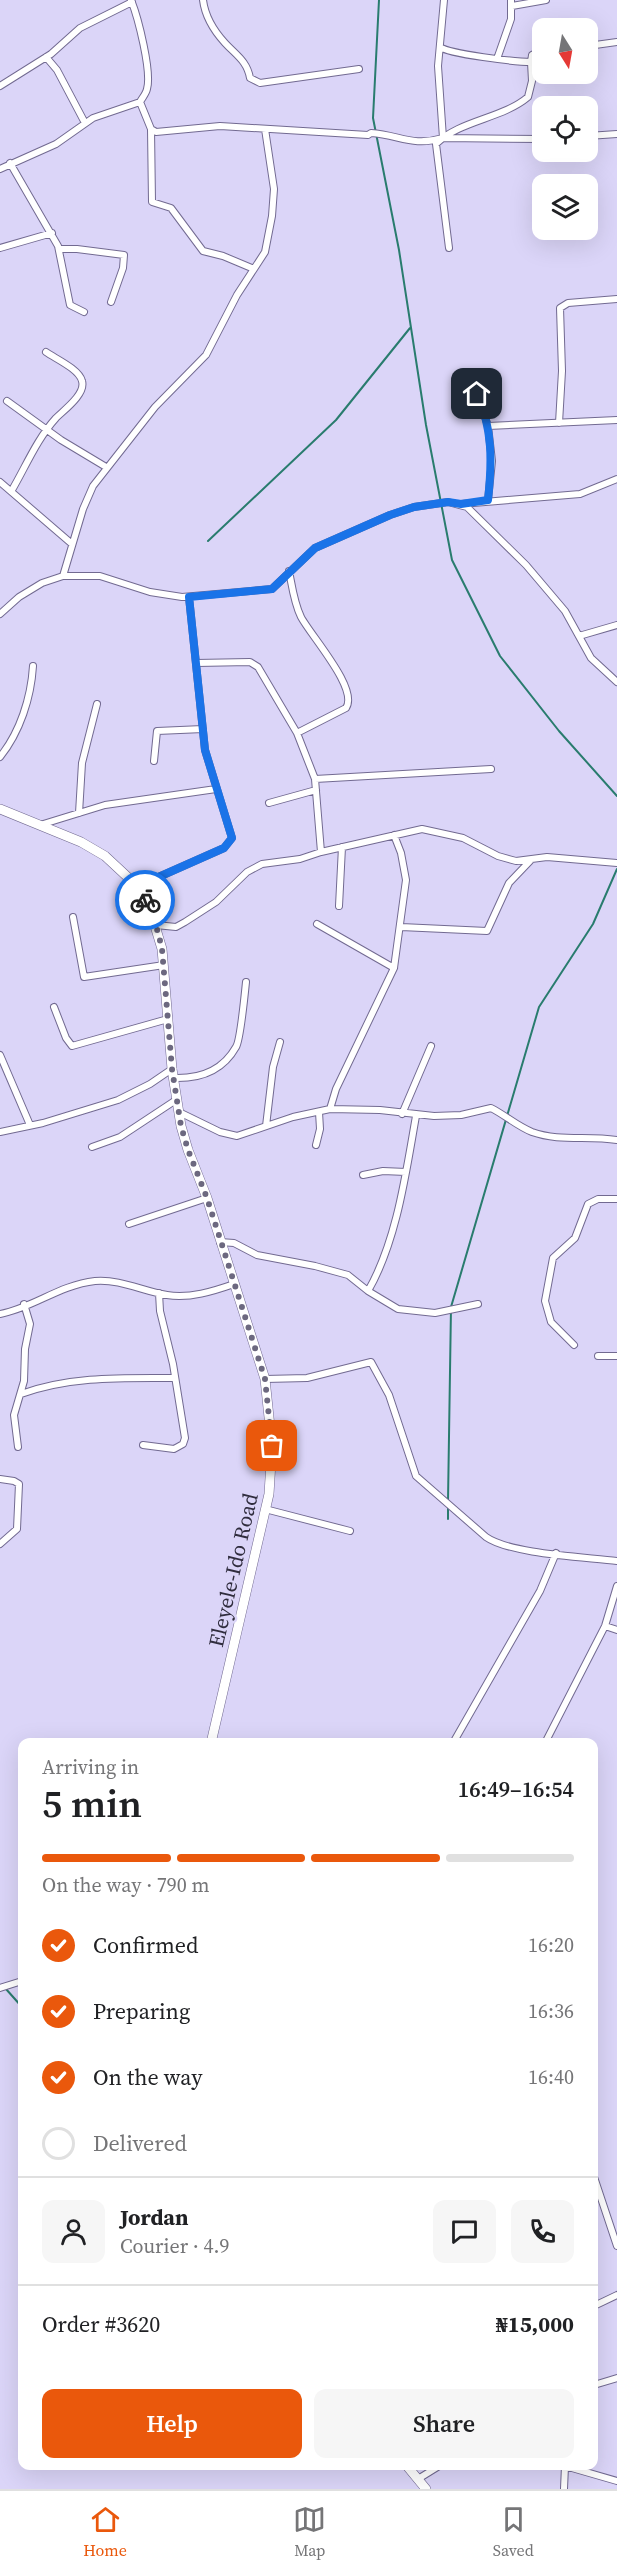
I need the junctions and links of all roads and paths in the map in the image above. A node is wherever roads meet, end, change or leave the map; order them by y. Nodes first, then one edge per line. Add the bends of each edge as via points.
1 (203, 0) edge
2 (444, 0) edge
3 (546, 0) edge
4 (132, 1) edge
5 (511, 3) edge
6 (617, 42) edge
7 (598, 45) edge
8 (440, 47) junction
9 (532, 55) edge
10 (46, 57) junction
11 (497, 59) junction
12 (531, 62) junction
13 (359, 69) dead end
14 (0, 86) edge
15 (140, 102) junction
16 (85, 123) junction
17 (151, 129) junction
18 (265, 129) junction
19 (617, 134) edge
20 (598, 135) edge
21 (442, 138) junction
22 (532, 139) edge
23 (10, 163) junction
24 (0, 169) edge
25 (52, 233) junction
26 (0, 248) edge
27 (449, 248) dead end
28 (59, 249) junction
29 (254, 268) junction
30 (617, 299) edge
31 (111, 302) dead end
32 (84, 312) dead end
33 (46, 352) dead end
34 (477, 394) dead end
35 (7, 401) dead end
36 (617, 420) edge
37 (559, 423) junction
38 (488, 426) junction
39 (46, 429) junction
40 (106, 468) junction
41 (617, 479) edge
42 (0, 482) edge
43 (12, 490) junction
44 (488, 500) junction
45 (461, 504) junction
46 (72, 544) junction
47 (289, 571) junction
48 (63, 576) junction
49 (189, 597) junction
50 (0, 614) edge
51 (617, 625) edge
52 (579, 636) junction
53 (196, 663) junction
54 (33, 666) dead end
55 (617, 682) edge
56 (97, 704) dead end
57 (203, 729) junction
58 (297, 733) junction
59 (0, 758) edge
60 (154, 761) dead end
61 (491, 769) dead end
62 (315, 778) junction
63 (216, 789) junction
64 (316, 790) junction
65 (269, 803) dead end
66 (0, 809) edge
67 (79, 813) junction
68 (39, 826) junction
69 (394, 835) junction
70 (342, 847) junction
71 (321, 852) junction
72 (530, 861) junction
73 (617, 863) edge
74 (136, 887) junction
75 (339, 906) dead end
76 (73, 917) dead end
77 (154, 921) junction
78 (317, 924) dead end
79 (401, 927) junction
80 (164, 965) junction
81 (394, 968) junction
82 (246, 982) dead end
83 (54, 1006) dead end
84 (168, 1019) junction
85 (280, 1042) dead end
86 (431, 1046) dead end
87 (0, 1054) edge
88 (172, 1074) junction
89 (176, 1100) junction
90 (330, 1109) junction
91 (178, 1112) junction
92 (319, 1112) junction
93 (402, 1114) junction
94 (416, 1116) junction
95 (30, 1125) junction
96 (266, 1126) junction
97 (0, 1132) edge
98 (617, 1140) edge
99 (316, 1145) dead end
100 (92, 1147) dead end
101 (406, 1172) junction
102 (363, 1175) dead end
103 (207, 1198) junction
104 (617, 1199) edge
105 (129, 1224) dead end
106 (220, 1242) junction
107 (234, 1284) junction
108 (368, 1291) junction
109 (159, 1293) junction
110 (24, 1304) junction
111 (478, 1304) dead end
112 (0, 1314) edge
113 (574, 1345) dead end
114 (598, 1356) dead end
115 (617, 1356) edge
116 (175, 1378) junction
117 (265, 1379) junction
118 (21, 1394) junction
119 (144, 1445) dead end
120 (18, 1447) dead end
121 (0, 1479) edge
122 (265, 1509) junction
123 (350, 1531) dead end
124 (0, 1544) edge
125 (556, 1553) junction
126 (617, 1561) edge
127 (617, 1586) edge
128 (604, 1626) junction
129 (617, 1630) edge
130 (212, 1738) edge
131 (456, 1738) edge
132 (548, 1738) edge
133 (18, 1982) edge
134 (0, 1988) edge
135 (598, 2189) edge
136 (617, 2246) edge
137 (617, 2295) edge
138 (598, 2304) edge
139 (617, 2378) edge
140 (598, 2384) edge
141 (410, 2470) edge
142 (433, 2470) edge
143 (565, 2470) edge
144 (579, 2470) edge
145 (418, 2479) junction
146 (617, 2481) edge
147 (426, 2489) edge
148 (564, 2489) edge

1 - 13 street via 207,17 243,60 250,78 260,82
2 - 8 street
3 - 5 street
4 - 10 street via 80,28
4 - 15 street via 147,71 147,89
5 - 11 street via 511,19
6 - 7 street
8 - 11 street
8 - 21 street
9 - 12 street
10 - 14 street
10 - 16 street
11 - 12 street
12 - 21 street via 528,98
15 - 16 street
15 - 17 street
16 - 23 street via 56,144
17 - 18 street
17 - 29 street via 152,202 171,208 203,251
18 - 21 street via 371,133 413,142
18 - 29 street via 274,189 273,216 265,252
19 - 20 street
21 - 22 street
21 - 27 street via 436,144
23 - 24 street
23 - 25 street
25 - 26 street
25 - 28 street
28 - 31 street via 124,255
28 - 32 street via 68,302
29 - 40 street via 206,355 155,407
30 - 37 street via 568,303 560,308
33 - 39 street via 82,381 77,396
34 - 38 street
35 - 39 street
36 - 37 street
37 - 38 street
38 - 44 street via 492,461
39 - 40 street
39 - 43 street
40 - 46 street via 82,509
41 - 44 street via 580,494
42 - 43 street
43 - 46 street
44 - 45 street
45 - 47 street via 414,507 390,515 315,548
45 - 52 street via 526,565 559,602
46 - 48 street
47 - 49 street via 272,589
47 - 58 street via 300,615 344,683 349,698 346,708
48 - 49 street via 100,576 167,596
48 - 50 street via 42,583
49 - 53 street
51 - 52 street
52 - 55 street via 591,658
53 - 57 street
53 - 58 street via 255,663
54 - 59 street via 22,717
56 - 67 street via 82,763
57 - 60 street via 157,731
57 - 63 street
58 - 62 street
61 - 62 street
62 - 64 street
63 - 67 street via 115,803
63 - 74 street via 232,838 228,845
64 - 65 street
64 - 71 street
66 - 68 main road, Eleyele-Ido Road
67 - 68 street
68 - 74 main road, Eleyele-Ido Road via 105,856
69 - 70 street
69 - 72 street via 422,829 463,838 498,856
69 - 79 street via 406,880
70 - 71 street
70 - 75 street
71 - 77 street via 256,866 216,902 176,927
72 - 73 street via 548,857
72 - 79 street via 509,883 487,931
74 - 77 main road, Eleyele-Ido Road
76 - 80 street via 84,977
77 - 80 main road, Eleyele-Ido Road
78 - 81 street
79 - 81 street
80 - 84 main road, Eleyele-Ido Road
81 - 90 street
82 - 88 street via 238,1045 208,1075 191,1079
83 - 84 street via 72,1046
84 - 88 main road, Eleyele-Ido Road
85 - 96 street
86 - 93 street
87 - 95 street
88 - 89 main road, Eleyele-Ido Road
88 - 95 street via 130,1095
89 - 91 main road, Eleyele-Ido Road
89 - 100 street via 120,1137
90 - 92 street
90 - 93 street
91 - 96 street via 231,1135 244,1135
91 - 103 main road, Eleyele-Ido Road
92 - 96 street
92 - 99 street
93 - 94 street
94 - 98 street via 461,1115 491,1108 544,1135 571,1140
94 - 101 street
95 - 97 street
101 - 102 street
101 - 108 street via 390,1241
103 - 105 street
103 - 106 main road, Eleyele-Ido Road
104 - 113 street via 598,1199 588,1204 574,1238 553,1258 545,1301 547,1313
106 - 107 main road, Eleyele-Ido Road
106 - 108 street via 234,1243 257,1256 348,1275
107 - 109 street via 200,1294
107 - 117 main road, Eleyele-Ido Road
108 - 111 street via 398,1310 435,1313
109 - 110 street via 129,1284 95,1281 61,1288
109 - 116 street
110 - 112 street
110 - 118 street via 30,1324
114 - 115 street
116 - 118 street via 100,1378 63,1382
116 - 119 street via 183,1444 174,1449
117 - 122 main road, Eleyele-Ido Road via 272,1446 272,1474
117 - 125 street via 307,1378 371,1362 389,1395 416,1476 494,1543
118 - 120 street via 14,1415
121 - 124 street via 19,1484 17,1529
122 - 123 street
122 - 130 main road, Eleyele-Ido Road
125 - 126 street
125 - 131 street via 540,1591
127 - 128 street
128 - 129 street
128 - 132 street
133 - 134 street
135 - 136 street
137 - 138 street
139 - 140 street
141 - 145 main road
142 - 145 street
143 - 148 street
144 - 146 street
145 - 147 main road

